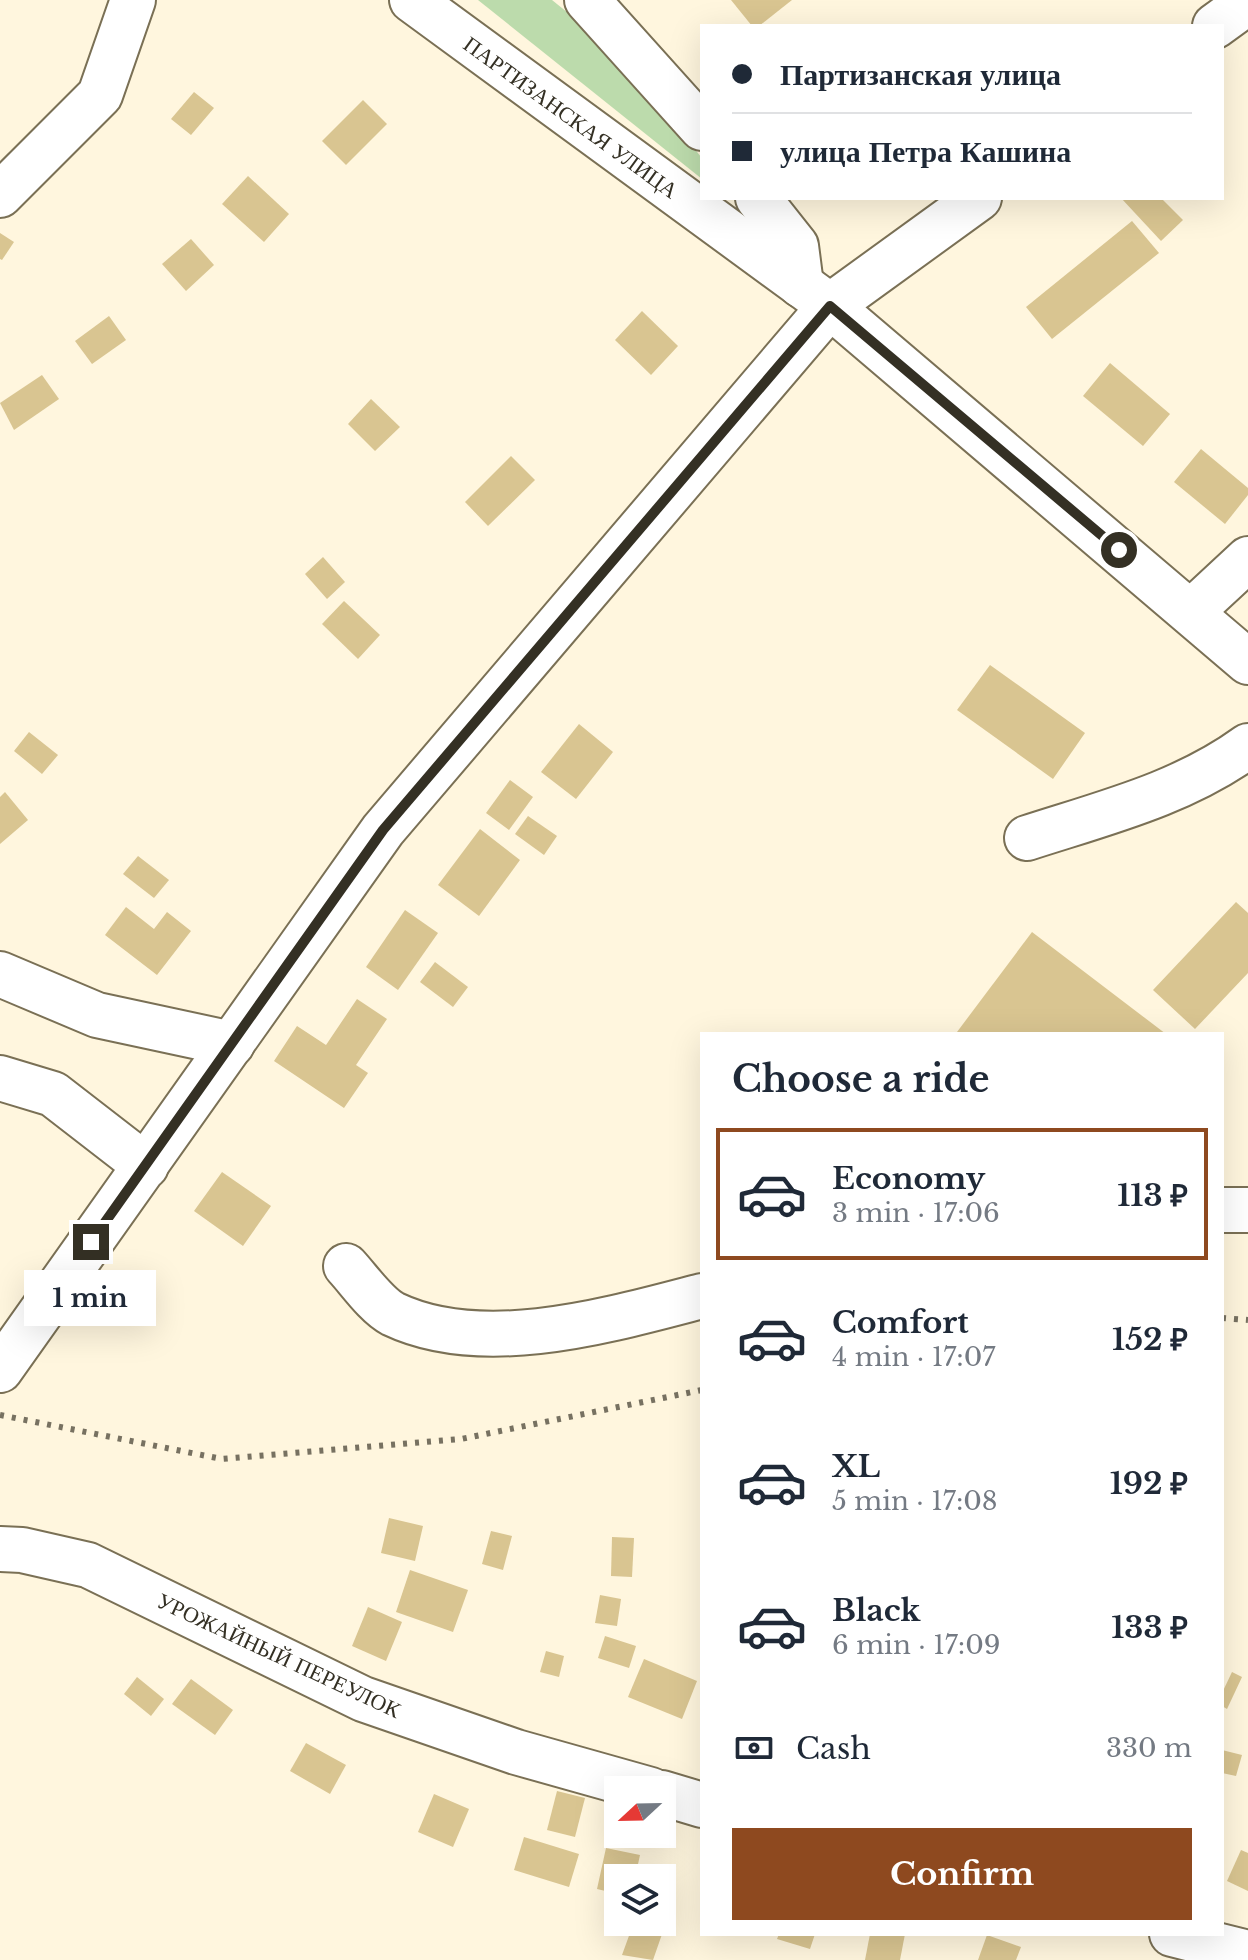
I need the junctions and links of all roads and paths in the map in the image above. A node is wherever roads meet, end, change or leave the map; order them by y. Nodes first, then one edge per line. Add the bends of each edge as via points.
1 (133, 0) edge
2 (412, 0) edge
3 (587, 0) edge
4 (1248, 2) edge
5 (1218, 24) edge
6 (700, 126) edge
7 (0, 195) edge
8 (760, 200) edge
9 (976, 200) edge
10 (815, 296) junction
11 (1248, 559) edge
12 (1192, 611) junction
13 (1248, 662) edge
14 (1248, 746) edge
15 (1027, 838) dead end
16 (0, 974) edge
17 (232, 1044) junction
18 (0, 1078) edge
19 (146, 1166) junction
20 (1224, 1210) edge
21 (1248, 1210) edge
22 (346, 1266) dead end
23 (700, 1297) edge
24 (0, 1370) edge
25 (0, 1549) edge
26 (604, 1777) edge
27 (676, 1797) edge
28 (700, 1804) edge
29 (1180, 1936) edge
30 (1248, 1953) edge

1 - 7 main road via 100,95
2 - 10 main road, ПАРТИЗАНСКАЯ УЛИЦА
3 - 6 main road
4 - 5 main road
8 - 10 main road via 796,246
9 - 10 main road
10 - 12 main road, ПАРТИЗАНСКАЯ УЛИЦА
10 - 17 main road via 383,830
11 - 12 main road
12 - 13 main road, ПАРТИЗАНСКАЯ УЛИЦА
14 - 15 main road via 1181,788
16 - 17 main road via 97,1015
17 - 19 main road
18 - 19 main road via 53,1094
19 - 24 main road
20 - 21 main road
22 - 23 main road via 390,1313 440,1331 501,1334 627,1315
25 - 26 main road, УРОЖАЙНЫЙ ПЕРЕУЛОК via 88,1565 363,1699
27 - 28 main road
29 - 30 main road

